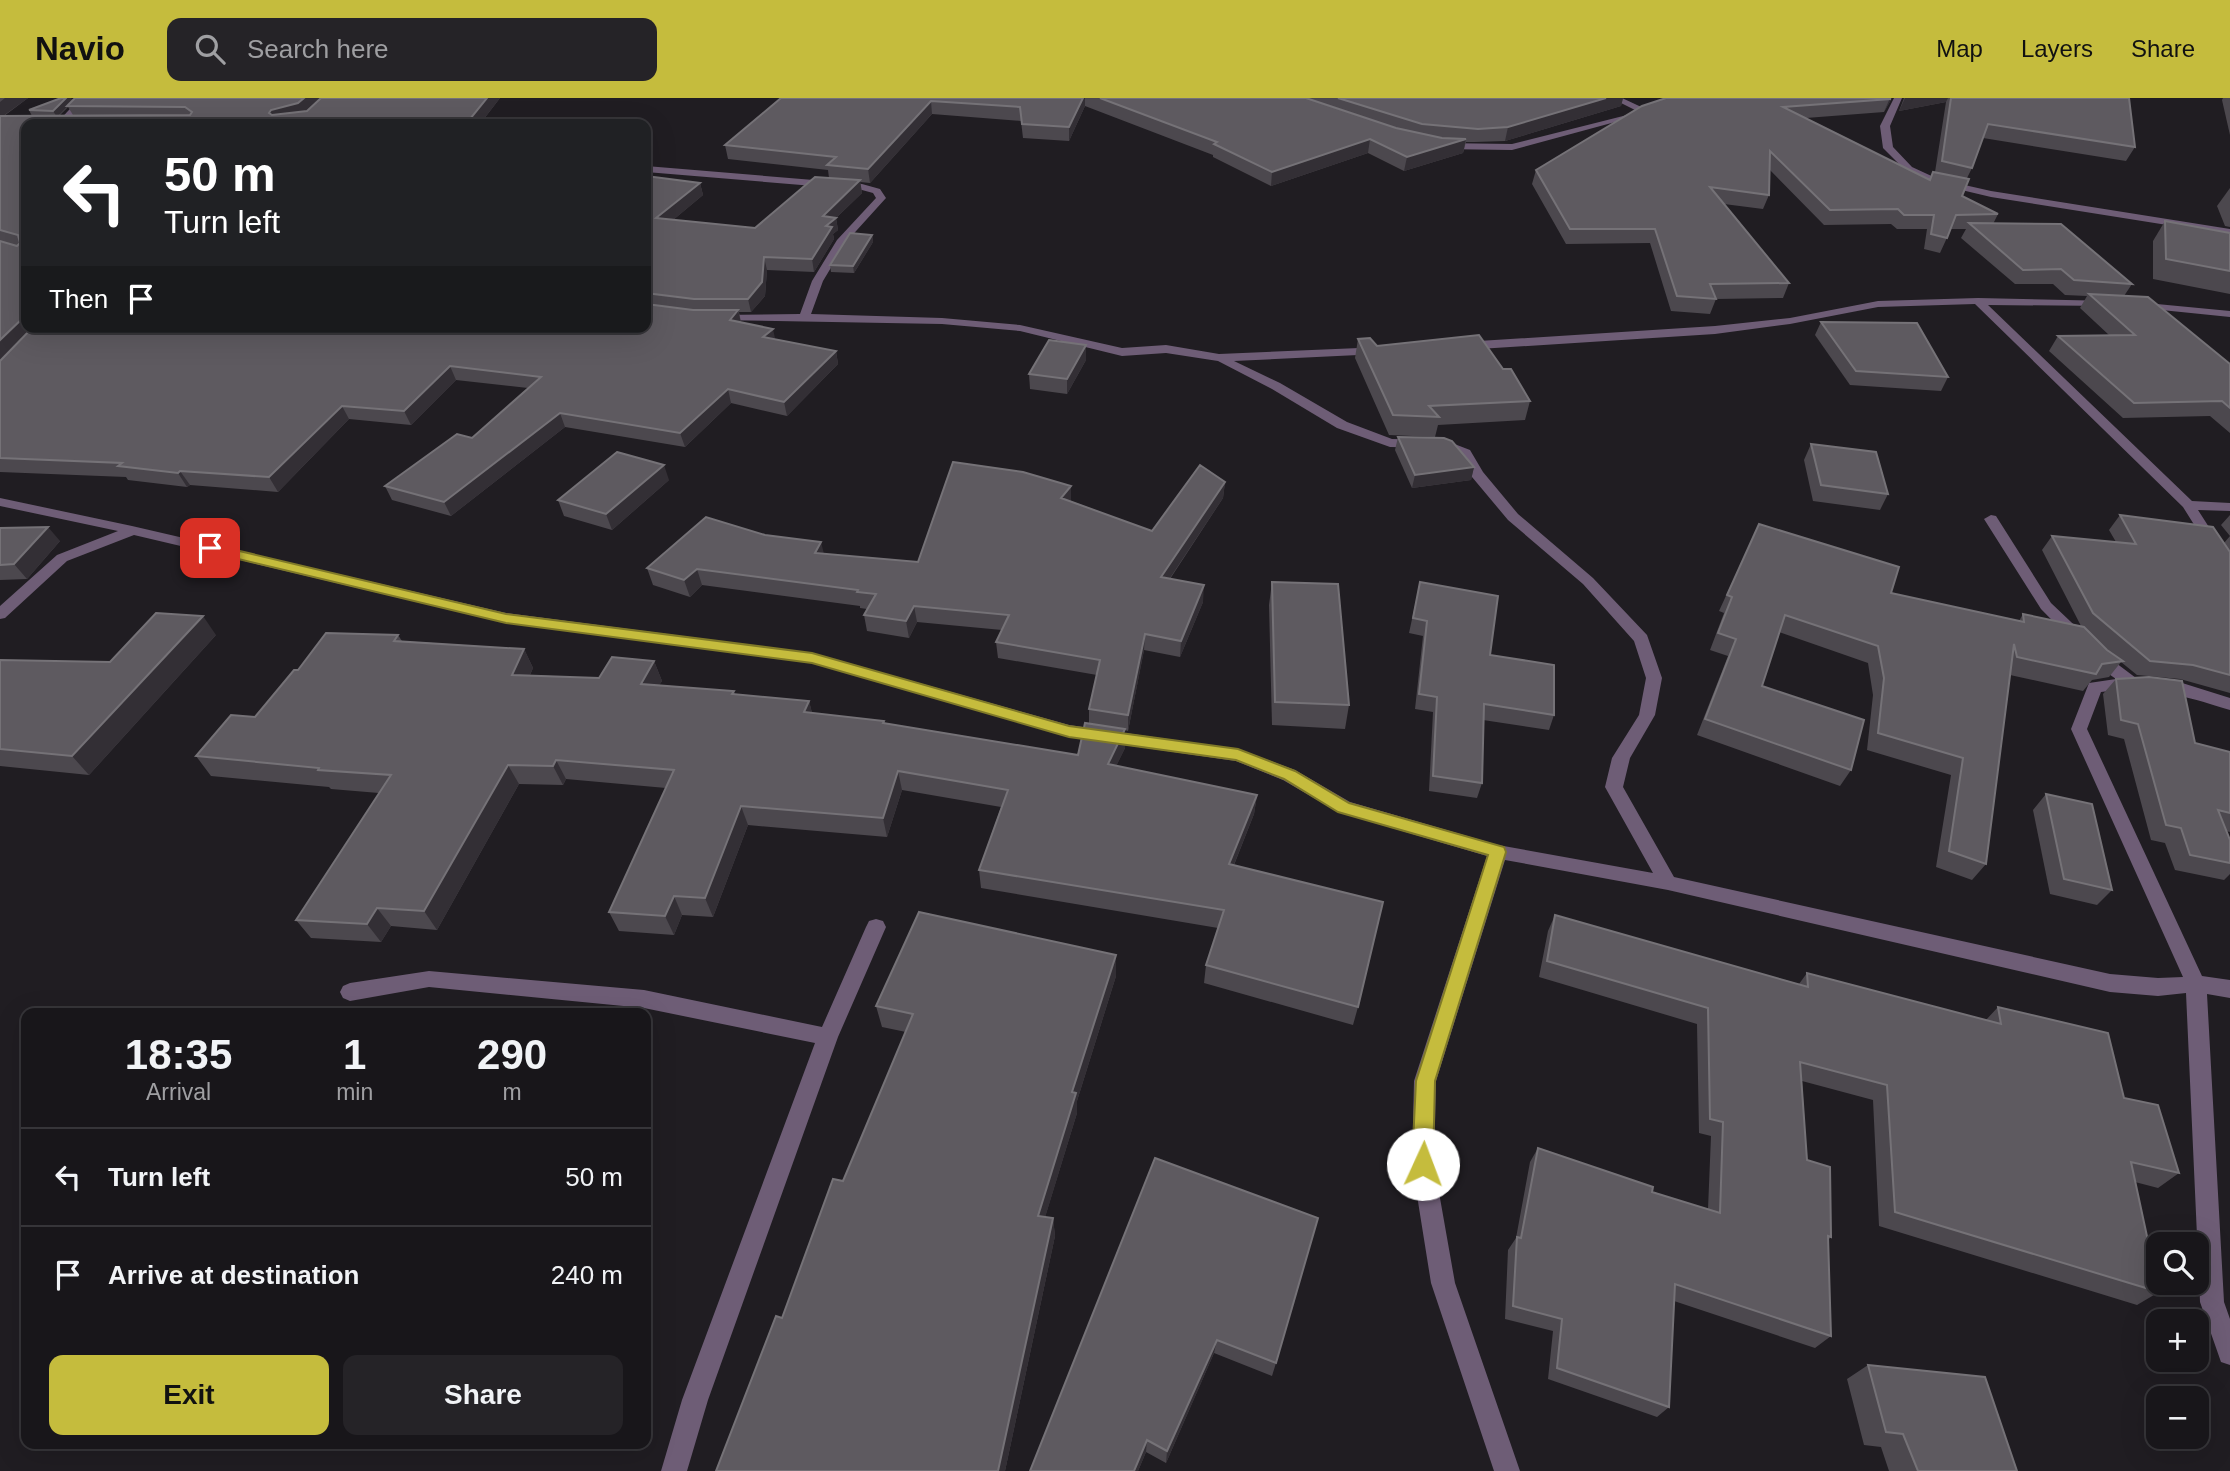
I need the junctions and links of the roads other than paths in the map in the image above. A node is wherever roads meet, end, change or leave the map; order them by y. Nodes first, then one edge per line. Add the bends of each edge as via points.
1 (85, 98) edge
2 (1615, 98) edge
3 (1898, 98) edge
4 (1660, 108) edge
5 (1648, 112) junction
6 (64, 119) edge
7 (1429, 144) edge
8 (651, 169) edge
9 (2230, 232) edge
10 (1978, 300) junction
11 (2230, 314) edge
12 (804, 317) junction
13 (711, 318) edge
14 (1452, 347) edge
15 (1397, 349) edge
16 (1219, 358) junction
17 (0, 502) edge
18 (2188, 505) junction
19 (2230, 507) edge
20 (1991, 519) dead end
21 (132, 530) junction
22 (2230, 570) edge
23 (0, 614) edge
24 (2130, 681) junction
25 (2230, 704) edge
26 (1498, 852) junction
27 (1668, 883) junction
28 (876, 927) dead end
29 (2196, 984) junction
30 (2230, 989) edge
31 (350, 992) dead end
32 (828, 1037) junction
33 (2230, 1353) edge
34 (674, 1471) edge
35 (1507, 1471) edge

1 - 6 street
2 - 5 street
3 - 9 street via 1885,126 1888,148 1909,169 1935,181
4 - 5 street
5 - 7 street via 1512,147
8 - 12 street via 877,191 881,198 842,240
10 - 11 street via 2093,302
10 - 14 street via 1878,304 1715,330
10 - 18 street
12 - 13 street
12 - 16 street via 1020,328 1122,352 1166,349
15 - 16 street
16 - 27 street via 1342,425 1390,443 1444,444 1465,453 1513,517 1588,582 1641,639 1654,678 1652,691 1647,715 1620,758 1614,787
17 - 21 street
18 - 19 street
18 - 22 street
20 - 24 street via 2046,606 2102,661
21 - 23 street via 62,558
21 - 26 street via 506,618 812,658 1069,731 1238,755 1289,775 1344,807
24 - 25 street via 2190,689
24 - 29 street via 2095,687 2079,729
26 - 27 street
26 - 35 street via 1425,1081 1423,1164 1443,1283
27 - 29 street via 2110,983
28 - 32 street
29 - 30 street
29 - 33 street via 2212,1302
31 - 32 street via 429,979 644,999
32 - 34 street via 695,1400

